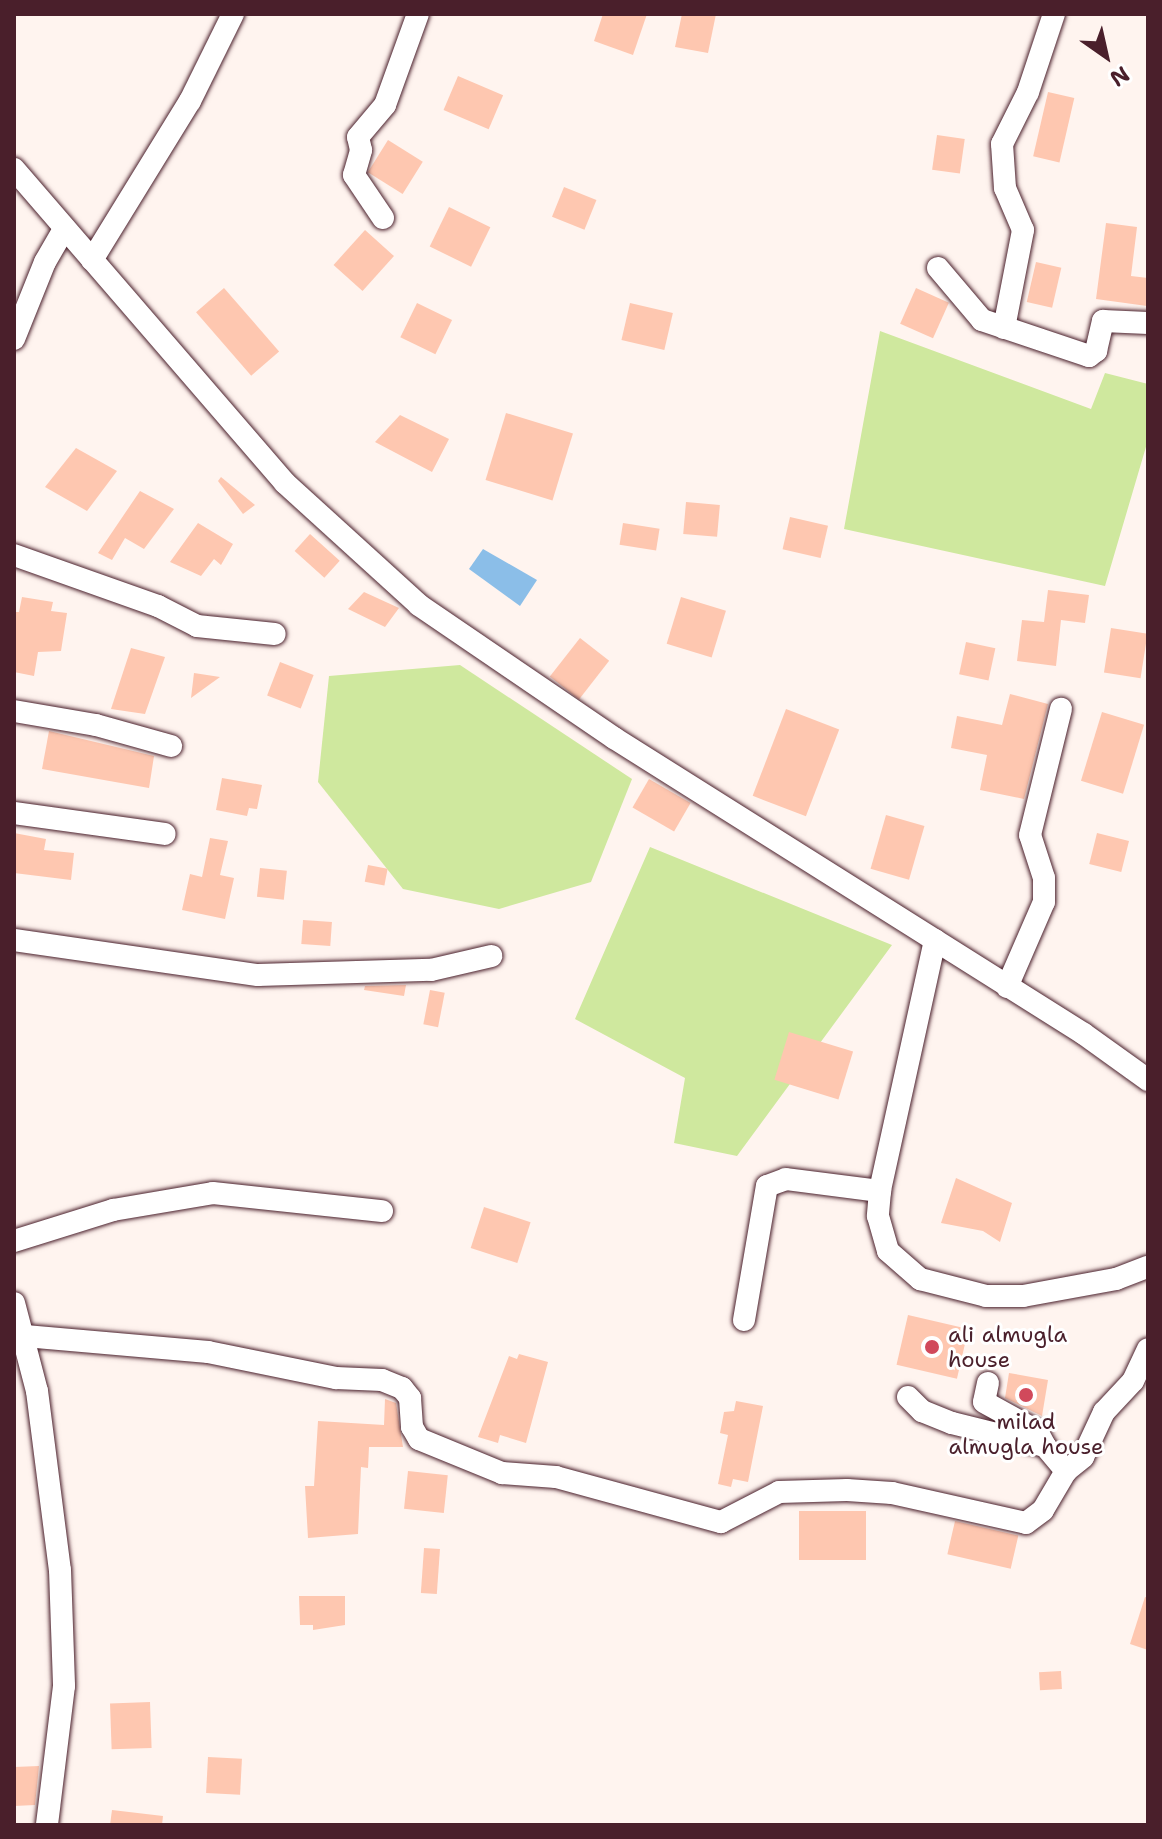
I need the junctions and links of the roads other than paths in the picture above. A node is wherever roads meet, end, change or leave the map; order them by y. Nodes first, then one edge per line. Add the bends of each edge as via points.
1 (233, 14) edge
2 (418, 14) edge
3 (1054, 14) edge
4 (14, 169) edge
5 (383, 218) dead end
6 (65, 228) junction
7 (92, 260) junction
8 (938, 268) dead end
9 (1148, 323) edge
10 (1004, 328) junction
11 (14, 339) edge
12 (14, 555) edge
13 (275, 634) dead end
14 (1061, 709) dead end
15 (14, 711) edge
16 (171, 746) dead end
17 (14, 813) edge
18 (165, 834) dead end
19 (14, 940) edge
20 (935, 940) junction
21 (491, 956) dead end
22 (1007, 987) junction
23 (1148, 1080) edge
24 (880, 1191) junction
25 (382, 1211) dead end
26 (14, 1241) edge
27 (1148, 1267) edge
28 (14, 1303) edge
29 (744, 1320) dead end
30 (25, 1336) junction
31 (1148, 1349) edge
32 (988, 1383) dead end
33 (908, 1397) dead end
34 (1045, 1446) junction
35 (1066, 1471) junction
36 (47, 1825) edge

1 - 7 street via 190,101
2 - 5 street via 385,105 358,137 361,150 354,175
3 - 10 street via 1028,92 1002,144 1005,188 1023,230
4 - 6 street
6 - 7 street
6 - 11 street
7 - 20 street via 285,483 419,605 614,738
8 - 10 street via 977,317
9 - 10 street via 1103,321 1096,351 1089,356
12 - 13 street via 158,606 197,626
14 - 22 street via 1030,835 1044,878 1044,902
15 - 16 street via 96,725
17 - 18 street
19 - 21 street via 258,975 431,970
20 - 22 street
20 - 24 street
22 - 23 street
24 - 27 street via 882,1237 898,1264 920,1279 954,1290 1023,1296 1116,1279
24 - 29 street via 786,1179 767,1186
25 - 26 street via 190,1195 113,1210
28 - 30 street
30 - 35 street via 208,1352 336,1378 382,1380 402,1388 410,1398 412,1427 419,1439 502,1473 556,1477 721,1522 773,1494 847,1490 892,1493 1026,1523 1043,1510
30 - 36 street via 48,1459 60,1570 64,1686
31 - 35 street via 1133,1381 1104,1412 1083,1457
32 - 34 street via 984,1402 1037,1431
33 - 34 street via 922,1411 952,1423
34 - 35 street

